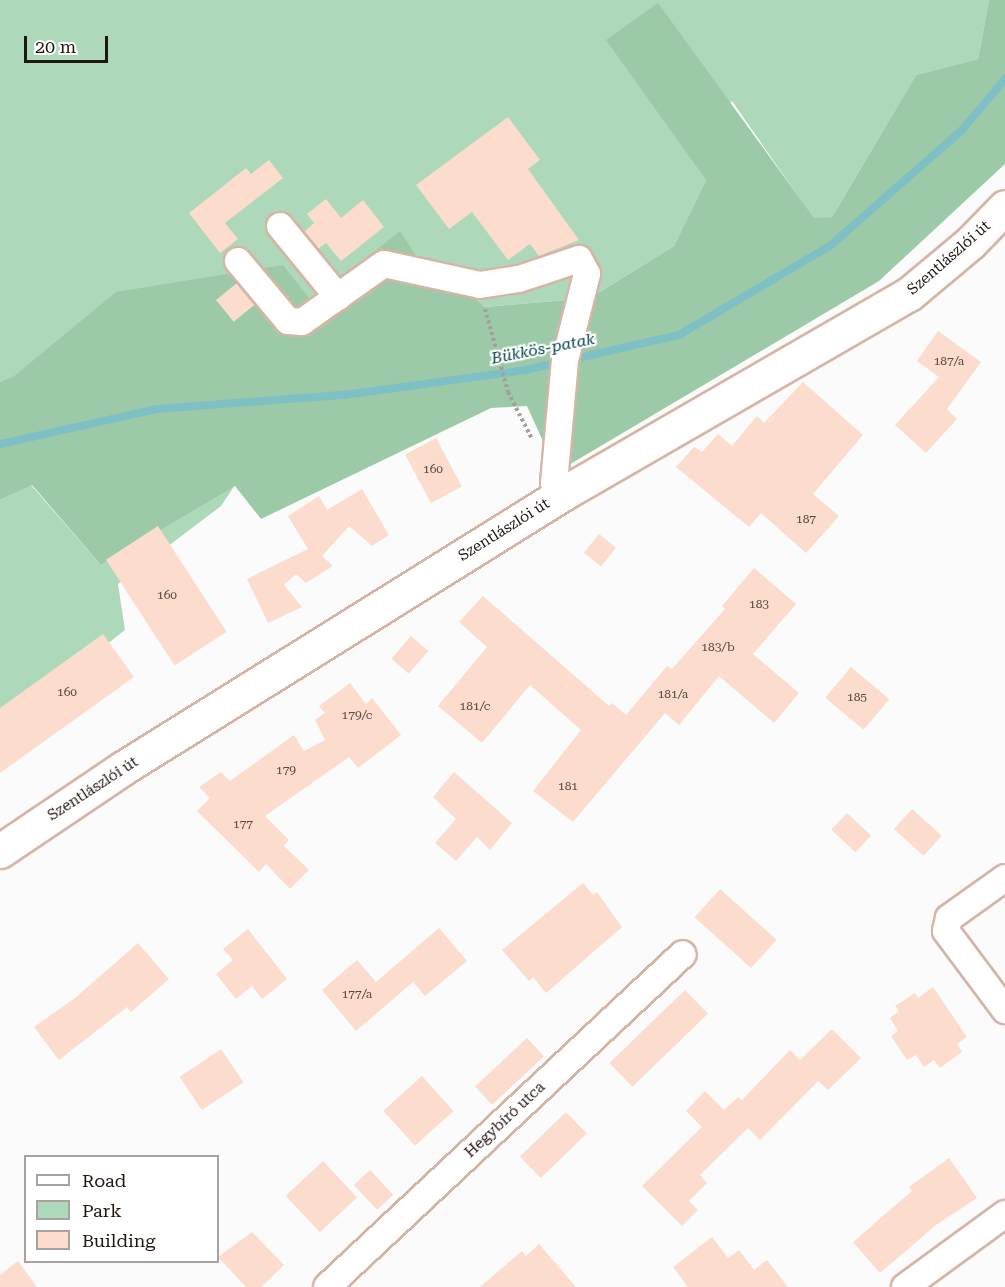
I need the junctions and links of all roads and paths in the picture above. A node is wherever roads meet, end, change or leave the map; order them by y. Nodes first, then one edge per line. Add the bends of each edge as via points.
1 (1005, 207) edge
2 (280, 226) dead end
3 (238, 261) dead end
4 (480, 285) junction
5 (338, 297) junction
6 (508, 392) dead end
7 (564, 493) junction
8 (0, 851) edge
9 (1005, 878) edge
10 (683, 954) dead end
11 (1005, 1010) edge
12 (1005, 1214) edge
13 (327, 1287) edge
14 (905, 1287) edge

1 - 7 main road, Szentlászlói út via 970,243 909,294
2 - 5 street
3 - 5 street via 288,321 302,322
4 - 5 street via 384,264
4 - 6 path via 494,352
4 - 7 street via 519,279 579,259 587,274 565,360 554,483
7 - 8 main road, Szentlászlói út via 123,768
9 - 11 street via 949,918 946,931
10 - 13 street, Hegybíró utca
12 - 14 street

